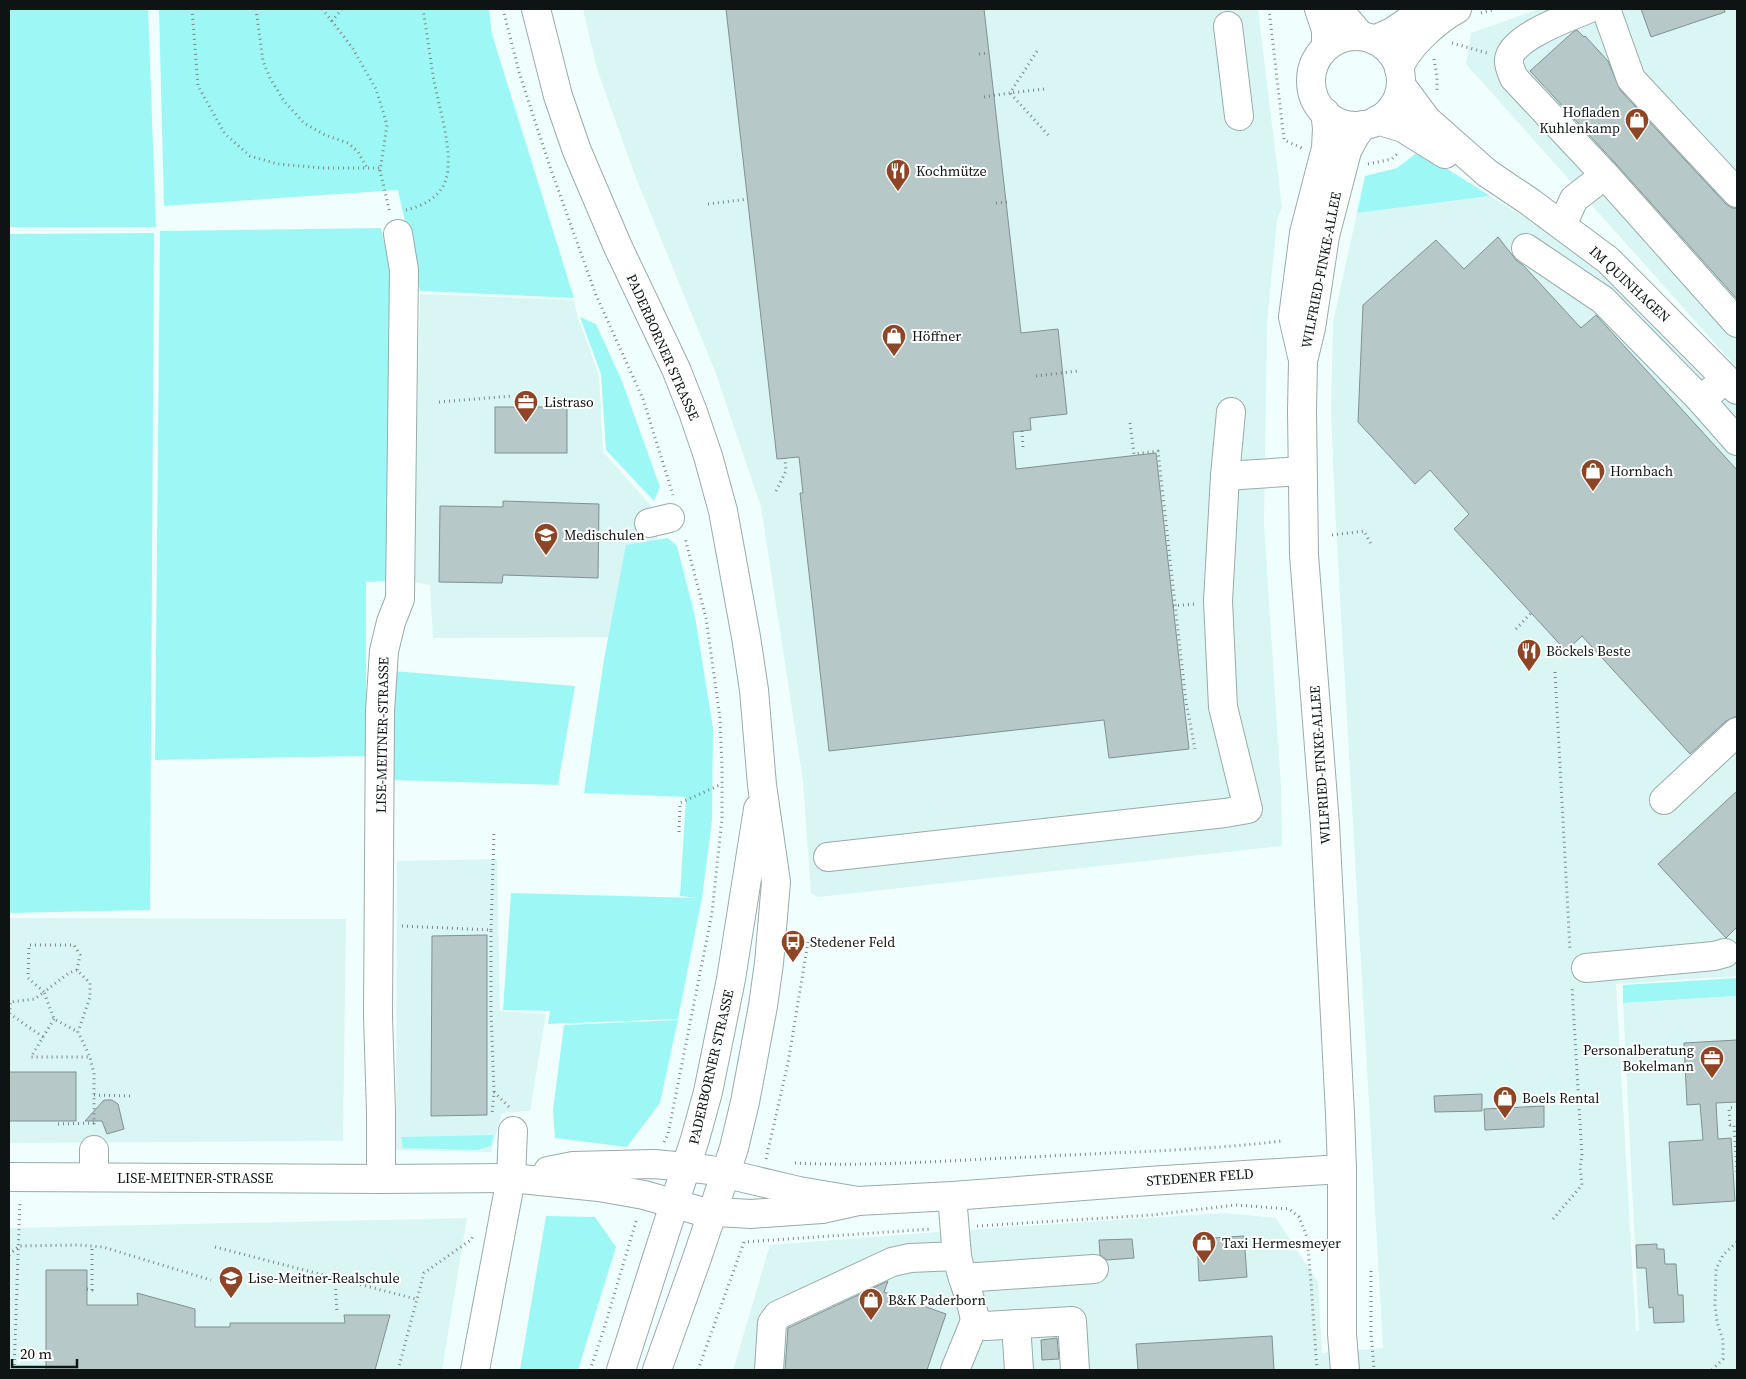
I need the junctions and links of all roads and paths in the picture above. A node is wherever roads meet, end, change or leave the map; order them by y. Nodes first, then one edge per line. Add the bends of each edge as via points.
1 (192, 9) edge
2 (256, 9) edge
3 (322, 9) edge
4 (342, 9) edge
5 (423, 9) edge
6 (503, 9) edge
7 (536, 9) edge
8 (1269, 9) edge
9 (1319, 9) edge
10 (1338, 9) edge
11 (1457, 9) edge
12 (1588, 9) edge
13 (1606, 9) edge
14 (332, 21) junction
15 (1228, 26) dead end
16 (1432, 28) edge
17 (1367, 38) junction
18 (1039, 48) dead end
19 (1326, 48) junction
20 (987, 53) dead end
21 (979, 54) dead end
22 (1509, 60) junction
23 (1400, 77) junction
24 (1044, 89) dead end
25 (1010, 93) junction
26 (1436, 95) dead end
27 (984, 97) dead end
28 (1325, 112) junction
29 (1239, 116) dead end
30 (1370, 123) junction
31 (1416, 135) junction
32 (1050, 137) dead end
33 (1284, 140) dead end
34 (1359, 166) dead end
35 (367, 168) junction
36 (380, 168) junction
37 (1487, 173) junction
38 (1605, 175) junction
39 (1737, 193) edge
40 (748, 199) dead end
41 (1008, 202) dead end
42 (996, 203) dead end
43 (708, 204) dead end
44 (1562, 226) junction
45 (398, 234) dead end
46 (1526, 248) dead end
47 (1737, 323) edge
48 (1303, 361) junction
49 (1078, 371) dead end
50 (1036, 376) dead end
51 (1732, 384) edge
52 (512, 396) dead end
53 (1701, 400) junction
54 (439, 402) dead end
55 (1231, 412) dead end
56 (1130, 423) dead end
57 (1022, 431) dead end
58 (1737, 441) edge
59 (1023, 448) dead end
60 (785, 458) dead end
61 (1302, 471) junction
62 (1225, 476) junction
63 (776, 491) dead end
64 (1332, 534) dead end
65 (1371, 544) dead end
66 (1191, 604) dead end
67 (1174, 606) junction
68 (1531, 613) dead end
69 (1516, 629) dead end
70 (1555, 672) dead end
71 (1737, 732) edge
72 (1194, 749) dead end
73 (722, 784) junction
74 (762, 785) junction
75 (1664, 800) dead end
76 (494, 831) dead end
77 (679, 832) dead end
78 (828, 856) dead end
79 (379, 925) junction
80 (492, 930) junction
81 (808, 942) dead end
82 (1730, 948) edge
83 (77, 970) junction
84 (1576, 971) junction
85 (44, 992) junction
86 (54, 1019) junction
87 (78, 1032) junction
88 (43, 1037) junction
89 (90, 1057) junction
90 (494, 1092) junction
91 (94, 1095) junction
92 (133, 1096) dead end
93 (1737, 1107) edge
94 (492, 1114) dead end
95 (513, 1121) joint
96 (94, 1123) junction
97 (1730, 1123) junction
98 (58, 1124) dead end
99 (1737, 1124) edge
100 (668, 1134) junction
101 (695, 1139) junction
102 (1282, 1141) dead end
103 (94, 1150) joint
104 (775, 1160) dead end
105 (729, 1161) junction
106 (792, 1163) dead end
107 (654, 1164) junction
108 (686, 1167) junction
109 (1342, 1169) junction
110 (763, 1170) junction
111 (1737, 1172) edge
112 (14, 1177) edge
113 (94, 1177) junction
114 (511, 1178) junction
115 (381, 1179) junction
116 (644, 1195) junction
117 (952, 1196) junction
118 (858, 1201) junction
119 (674, 1204) junction
120 (712, 1213) junction
121 (751, 1214) junction
122 (1553, 1219) dead end
123 (474, 1230) dead end
124 (744, 1242) dead end
125 (1737, 1242) edge
126 (19, 1246) junction
127 (92, 1246) junction
128 (215, 1247) dead end
129 (9, 1255) edge
130 (960, 1267) junction
131 (1094, 1269) dead end
132 (1371, 1272) dead end
133 (335, 1278) junction
134 (211, 1280) dead end
135 (87, 1289) dead end
136 (416, 1299) junction
137 (337, 1312) dead end
138 (975, 1321) junction
139 (1016, 1324) junction
140 (14, 1370) edge
141 (398, 1370) edge
142 (476, 1370) edge
143 (590, 1370) edge
144 (621, 1370) edge
145 (657, 1370) edge
146 (769, 1370) edge
147 (955, 1370) edge
148 (1018, 1370) edge
149 (1075, 1370) edge
150 (1344, 1370) edge
151 (1374, 1370) edge
152 (1712, 1370) edge

1 - 35 path via 198,86 225,134 250,156 278,164
2 - 35 path via 263,60 284,101 304,123 348,143 358,152
3 - 14 path
4 - 14 path
5 - 36 path via 445,129 446,180 431,200 390,213
6 - 73 path via 519,72 596,295 643,399 669,518 706,618 720,718
7 - 74 street, PADERBORNER STRASSE via 558,96 577,151 676,369 708,456 745,628
8 - 33 path
9 - 19 street via 1326,30
10 - 17 street
11 - 16 street
12 - 22 street via 1530,36 1513,48
13 - 39 street via 1631,79
14 - 36 path via 376,89 388,125
15 - 29 street
16 - 17 street
16 - 22 path
16 - 23 street via 1410,49
16 - 26 path
17 - 19 street via 1344,38
17 - 23 street via 1387,48 1395,58
18 - 25 path
19 - 28 street via 1316,61 1312,80 1314,97
20 - 21 path
22 - 38 street via 1514,78
23 - 30 street via 1396,103 1386,114
23 - 37 street, IM QUINHAGEN via 1427,120
24 - 25 path
25 - 27 path
25 - 32 path
28 - 30 street via 1341,123
28 - 48 street, WILFRIED-FINKE-ALLEE via 1326,148 1304,233 1293,317
30 - 31 street, IM QUINHAGEN via 1398,126
30 - 48 street, WILFRIED-FINKE-ALLEE via 1352,141 1344,161 1326,236 1312,328
31 - 34 path via 1392,159
31 - 37 street, IM QUINHAGEN via 1456,161
35 - 36 path
37 - 44 street, IM QUINHAGEN
38 - 44 street via 1574,199
38 - 47 street
40 - 43 path
41 - 42 path
44 - 51 street, IM QUINHAGEN via 1619,270
45 - 79 street, LISE-MEITNER-STRASSE via 404,270 400,599 384,651 380,710
46 - 53 street via 1603,300
48 - 61 street, WILFRIED-FINKE-ALLEE
49 - 50 path
51 - 53 street
52 - 54 path
53 - 58 street
55 - 62 street
56 - 67 path via 1134,454 1158,451
57 - 59 path
60 - 63 path via 786,471
61 - 62 street
61 - 109 street, WILFRIED-FINKE-ALLEE via 1304,555 1325,824
62 - 78 street via 1218,601 1223,706 1248,809
64 - 65 path via 1364,531
66 - 67 path
67 - 72 path
68 - 69 path
70 - 84 path
71 - 75 street
73 - 77 path via 680,803
73 - 100 path via 722,818 712,913
74 - 101 street, PADERBORNER STRASSE via 731,979
74 - 105 street, PADERBORNER STRASSE via 776,882 769,963 745,1102
76 - 80 path
79 - 80 path
79 - 115 street, LISE-MEITNER-STRASSE
80 - 90 path
81 - 110 path via 788,1063
82 - 84 street via 1714,956
83 - 85 path via 69,972
83 - 85 path via 80,955 74,945 29,945 28,978
83 - 87 path via 90,983 90,997
84 - 122 path via 1582,1185
85 - 86 path
85 - 88 path via 35,999 10,1002 10,1014
86 - 87 path
86 - 88 path
87 - 89 path
88 - 89 path via 31,1057
89 - 91 path
90 - 94 path
90 - 95 path
91 - 92 path
91 - 96 path
93 - 97 path via 1729,1108
95 - 114 street
96 - 98 path
96 - 103 path
97 - 99 path
97 - 111 path via 1734,1125
100 - 101 path
100 - 107 path
101 - 108 street, PADERBORNER STRASSE
102 - 106 path via 1185,1150 901,1163
103 - 113 street
104 - 110 path
105 - 108 street, LISE-MEITNER-STRASSE
105 - 110 street, STEDENER FELD
105 - 110 path
105 - 120 street, PADERBORNER STRASSE
107 - 108 street, LISE-MEITNER-STRASSE
107 - 114 street, LISE-MEITNER-STRASSE via 573,1166
108 - 119 street, PADERBORNER STRASSE
109 - 117 street, STEDENER FELD
109 - 150 street
110 - 118 street, STEDENER FELD via 814,1194
112 - 113 street, LISE-MEITNER-STRASSE
112 - 126 path
113 - 115 street, LISE-MEITNER-STRASSE
114 - 115 street, LISE-MEITNER-STRASSE
114 - 116 street, LISE-MEITNER-STRASSE
114 - 142 street
116 - 119 street, LISE-MEITNER-STRASSE
116 - 143 path
117 - 118 street, STEDENER FELD
117 - 130 street
118 - 121 street, STEDENER FELD via 822,1209
119 - 120 street, STEDENER FELD
119 - 144 street, PADERBORNER STRASSE
120 - 121 street, STEDENER FELD
120 - 145 street, PADERBORNER STRASSE
121 - 124 path
123 - 136 path via 472,1239 424,1273
125 - 152 path via 1716,1269 1717,1322 1723,1340 1723,1359
126 - 127 path
126 - 129 path
126 - 140 path
127 - 134 path via 112,1249
127 - 135 path via 92,1290
128 - 133 path
130 - 131 street
130 - 138 street
130 - 146 street via 910,1258 892,1262 778,1315 772,1323
132 - 151 path
133 - 136 path
133 - 137 path
136 - 141 path
138 - 139 street via 986,1326
138 - 147 street
139 - 148 street
139 - 149 street via 1082,1320

